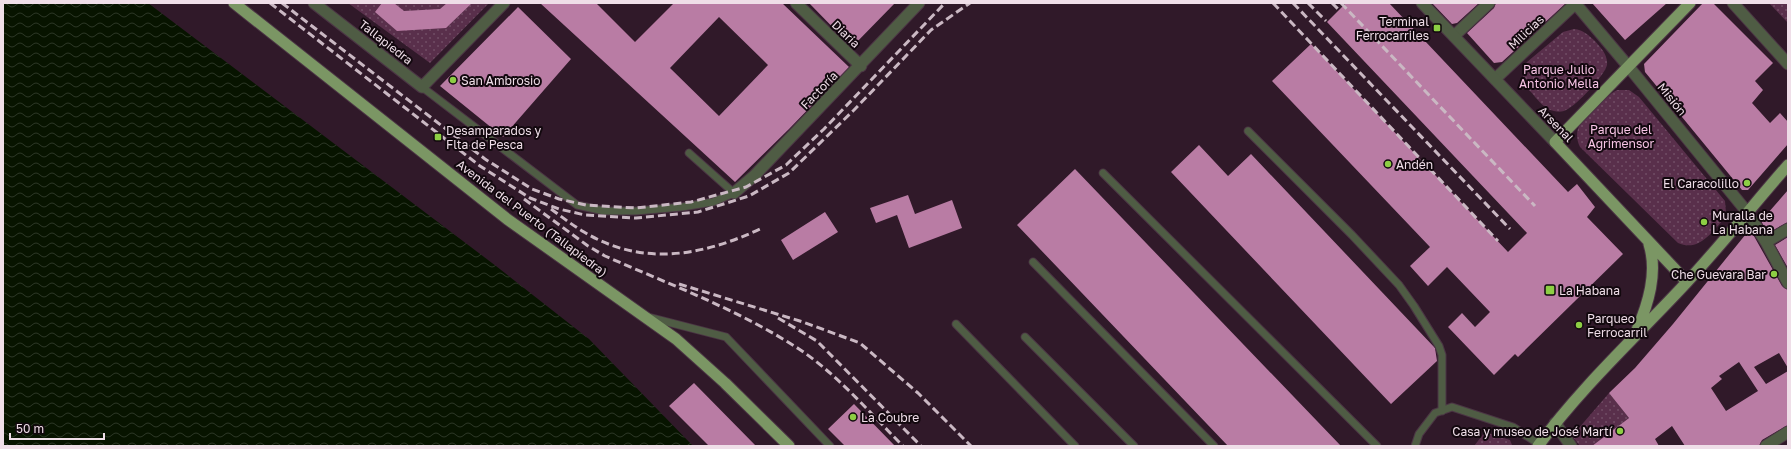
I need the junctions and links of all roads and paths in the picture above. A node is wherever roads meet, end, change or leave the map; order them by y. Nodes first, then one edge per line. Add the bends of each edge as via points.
1 (234, 3) edge
2 (314, 3) edge
3 (504, 3) edge
4 (796, 3) edge
5 (919, 3) edge
6 (1422, 3) edge
7 (1489, 3) edge
8 (1576, 3) edge
9 (1690, 3) edge
10 (1733, 3) edge
11 (1454, 36) junction
12 (1788, 64) edge
13 (861, 66) junction
14 (1628, 66) junction
15 (1495, 79) junction
16 (422, 87) junction
17 (1248, 131) dead end
18 (1555, 142) junction
19 (689, 153) dead end
20 (1788, 165) edge
21 (1103, 173) dead end
22 (734, 192) junction
23 (1747, 212) junction
24 (1788, 229) edge
25 (1648, 242) junction
26 (1766, 242) junction
27 (1033, 262) dead end
28 (1687, 282) junction
29 (1788, 283) edge
30 (645, 316) junction
31 (956, 324) dead end
32 (1634, 336) junction
33 (1025, 337) dead end
34 (1442, 411) junction
35 (1555, 423) junction
36 (1788, 432) edge
37 (1539, 445) edge
38 (789, 446) edge
39 (830, 446) edge
40 (1075, 446) edge
41 (1134, 446) edge
42 (1214, 446) edge
43 (1377, 446) edge
44 (1415, 446) edge
45 (1571, 446) edge
46 (1766, 446) edge

1 - 30 main road, Avenida del Puerto (Tallapiedra) via 507,219
2 - 16 street, Tallapiedra
3 - 16 street
4 - 13 street, Diaria
5 - 13 street, Factoría
6 - 11 street, Arsenal
7 - 11 street
8 - 14 street, Misión
8 - 15 street, Milicias
9 - 14 main road
10 - 12 street
11 - 15 street, Arsenal
13 - 22 street, Factoría via 754,176
14 - 18 main road
14 - 23 street, Misión
15 - 18 street, Arsenal
16 - 22 lane via 577,205 604,211 636,211 713,202
17 - 34 lane via 1352,235 1399,285 1414,306 1442,355
18 - 25 main road, Arsenal
19 - 22 lane
20 - 23 main road
21 - 43 lane
23 - 26 street, Misión
23 - 28 main road
24 - 26 street
25 - 28 main road, Arsenal
25 - 32 main road via 1653,256 1649,296
26 - 29 street, Misión
27 - 42 lane
28 - 32 main road
30 - 38 main road, Avenida del Puerto (Tallapiedra) via 703,361
30 - 39 lane via 726,337
31 - 40 lane
32 - 35 main road
33 - 41 lane
34 - 37 lane via 1452,408 1513,427
34 - 44 lane via 1435,413 1425,425
35 - 37 main road
35 - 45 street
36 - 46 street

